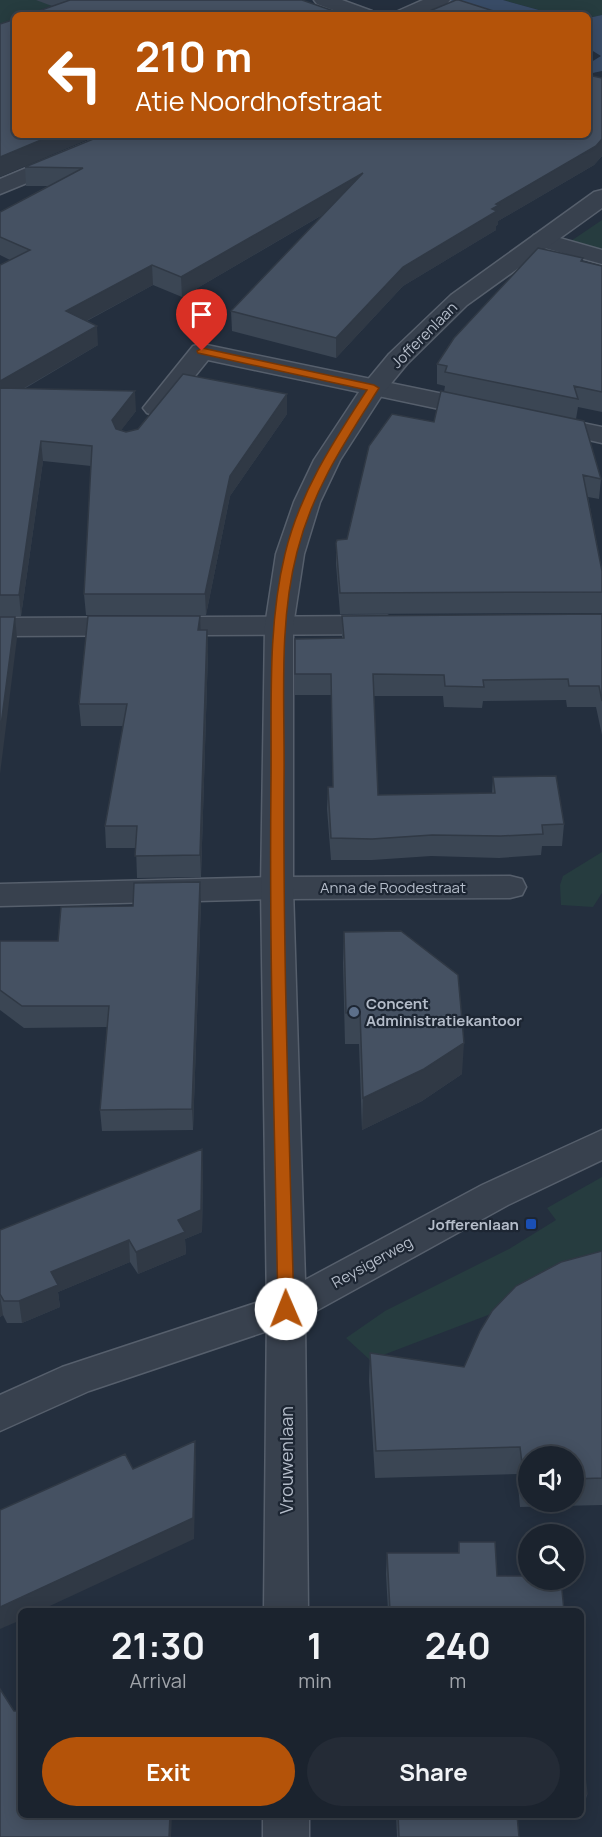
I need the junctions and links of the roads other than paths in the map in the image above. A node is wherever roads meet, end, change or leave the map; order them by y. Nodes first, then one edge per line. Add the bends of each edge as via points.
1 (324, 0) edge
2 (435, 2) edge
3 (357, 12) edge
4 (412, 12) edge
5 (117, 138) edge
6 (0, 187) edge
7 (602, 197) edge
8 (542, 240) junction
9 (602, 257) edge
10 (374, 388) junction
11 (143, 423) edge
12 (602, 435) edge
13 (411, 625) edge
14 (279, 626) junction
15 (0, 627) edge
16 (510, 887) dead end
17 (277, 888) junction
18 (0, 895) edge
19 (602, 1144) edge
20 (286, 1309) junction
21 (0, 1414) edge
22 (286, 1608) edge
23 (286, 1818) edge
24 (286, 1837) edge

1 - 3 street
2 - 4 street
5 - 6 street
7 - 8 street, Jofferenlaan
8 - 9 street
8 - 10 street, Jofferenlaan via 459,300
10 - 11 street via 202,351
10 - 12 street
10 - 14 street, Jofferenlaan via 327,460 307,502 290,554
13 - 14 street
14 - 15 street
14 - 17 street, Jofferenlaan
16 - 17 street, Anna de Roodestraat
17 - 18 street, Anna de Roodestraat
17 - 20 street, Jofferenlaan
19 - 20 street, Reysigerweg via 495,1195
20 - 21 street, Reysigerweg via 76,1378
20 - 22 street, Vrouwenlaan
23 - 24 street

